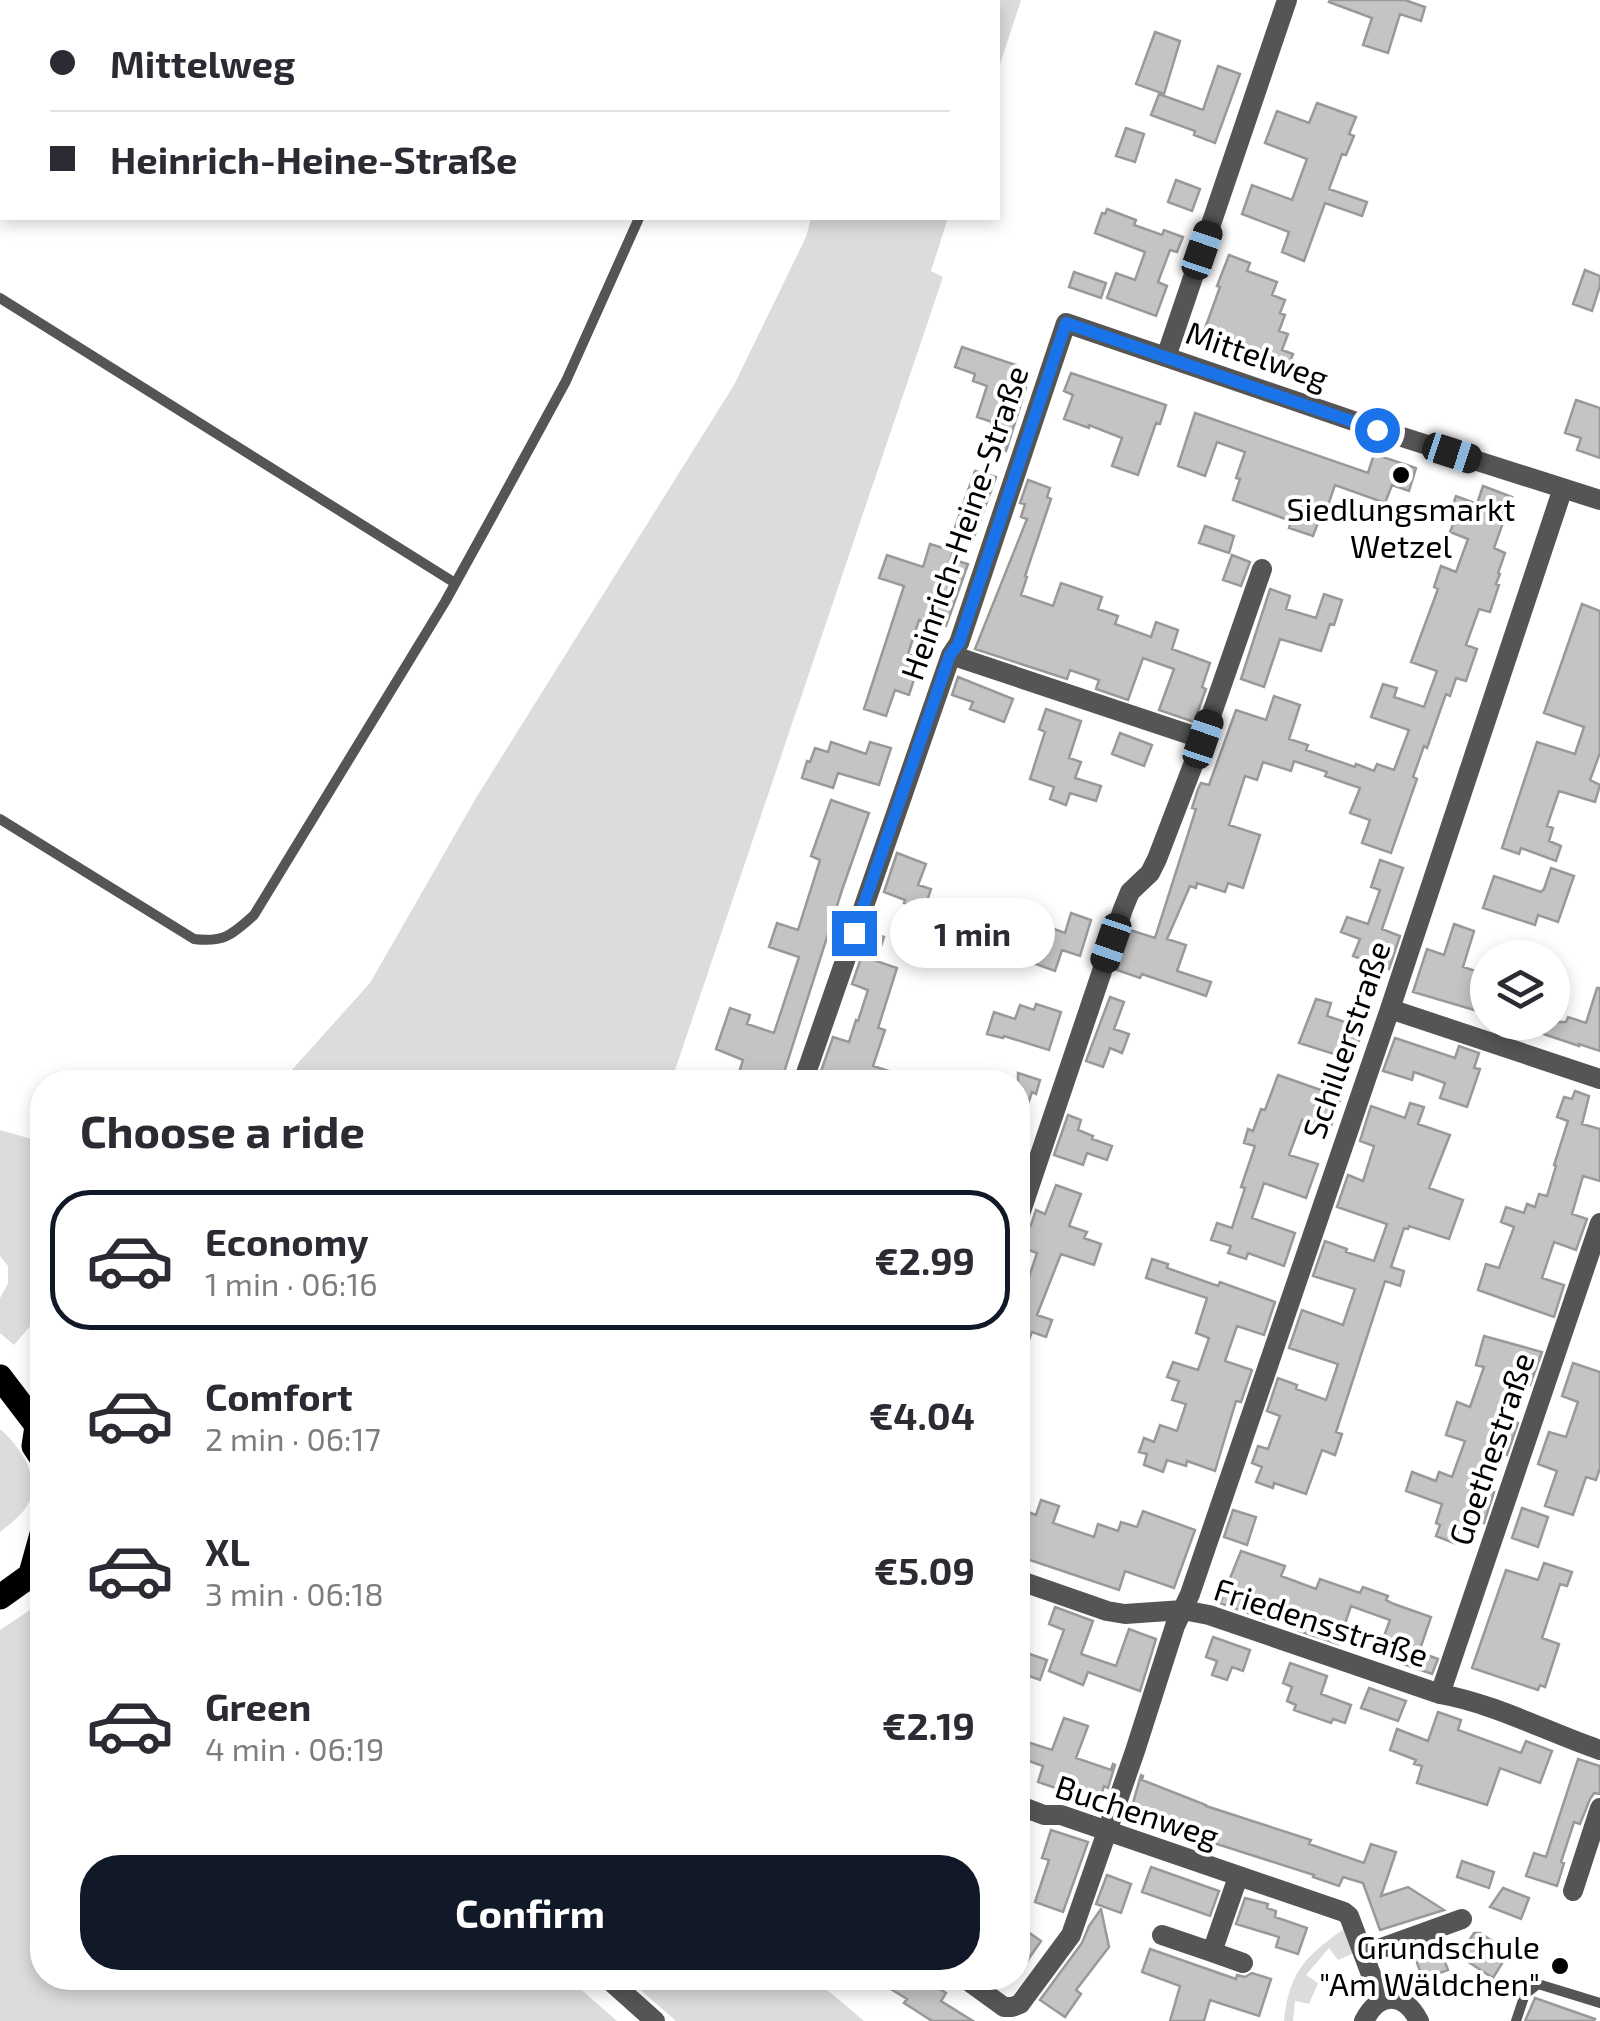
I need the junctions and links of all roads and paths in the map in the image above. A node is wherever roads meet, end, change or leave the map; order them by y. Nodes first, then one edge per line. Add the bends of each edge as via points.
1 (1286, 0) edge
2 (637, 220) edge
3 (0, 298) edge
4 (1066, 323) joint
5 (1166, 357) junction
6 (1563, 488) junction
7 (1600, 500) edge
8 (1262, 569) dead end
9 (455, 584) junction
10 (950, 655) junction
11 (1203, 739) junction
12 (0, 819) edge
13 (1390, 1009) junction
14 (807, 1070) edge
15 (1600, 1079) edge
16 (1030, 1184) edge
17 (1600, 1223) edge
18 (0, 1377) edge
19 (30, 1416) edge
20 (30, 1577) edge
21 (1030, 1584) edge
22 (0, 1597) edge
23 (1183, 1610) junction
24 (1440, 1694) junction
25 (1600, 1750) edge
26 (1600, 1808) edge
27 (1030, 1810) edge
28 (1108, 1830) junction
29 (1238, 1876) junction
30 (1573, 1890) dead end
31 (1462, 1919) dead end
32 (1162, 1935) dead end
33 (1212, 1952) junction
34 (1364, 1954) junction
35 (1243, 1963) dead end
36 (620, 1990) edge
37 (981, 1990) edge
38 (1381, 2001) junction
39 (1600, 2003) edge
40 (655, 2021) edge
41 (1364, 2021) edge
42 (1419, 2021) edge
43 (1516, 2021) edge

1 - 5 street
2 - 9 lane via 566,381
3 - 9 lane
4 - 5 street, Mittelweg
4 - 10 street, Heinrich-Heine-Straße
5 - 6 street, Mittelweg
6 - 7 street, Mittelweg
6 - 13 street, Schillerstraße
8 - 11 street
9 - 12 lane via 254,915 234,934 194,940
10 - 11 street
10 - 14 street, Heinrich-Heine-Straße
11 - 16 street via 1150,873 1123,909
13 - 15 street
13 - 23 street, Schillerstraße
17 - 24 street, Goethestraße
18 - 19 main road
20 - 22 main road
21 - 23 street, Friedensstraße via 1124,1614
23 - 24 street, Friedensstraße
23 - 28 street, Schillerstraße
24 - 25 street, Friedensstraße
26 - 30 street
27 - 28 street, Buchenweg
28 - 29 street, Buchenweg
28 - 37 street, Schillerstraße via 1071,1935 1020,2004 1004,2006
29 - 33 street, Buchenweg
29 - 34 street, Buchenweg via 1344,1912
31 - 34 street
32 - 33 street
33 - 35 street
34 - 38 street, Buchenweg
36 - 40 street
38 - 41 street
38 - 42 street via 1400,2000
39 - 43 lane via 1538,1984 1525,1994

